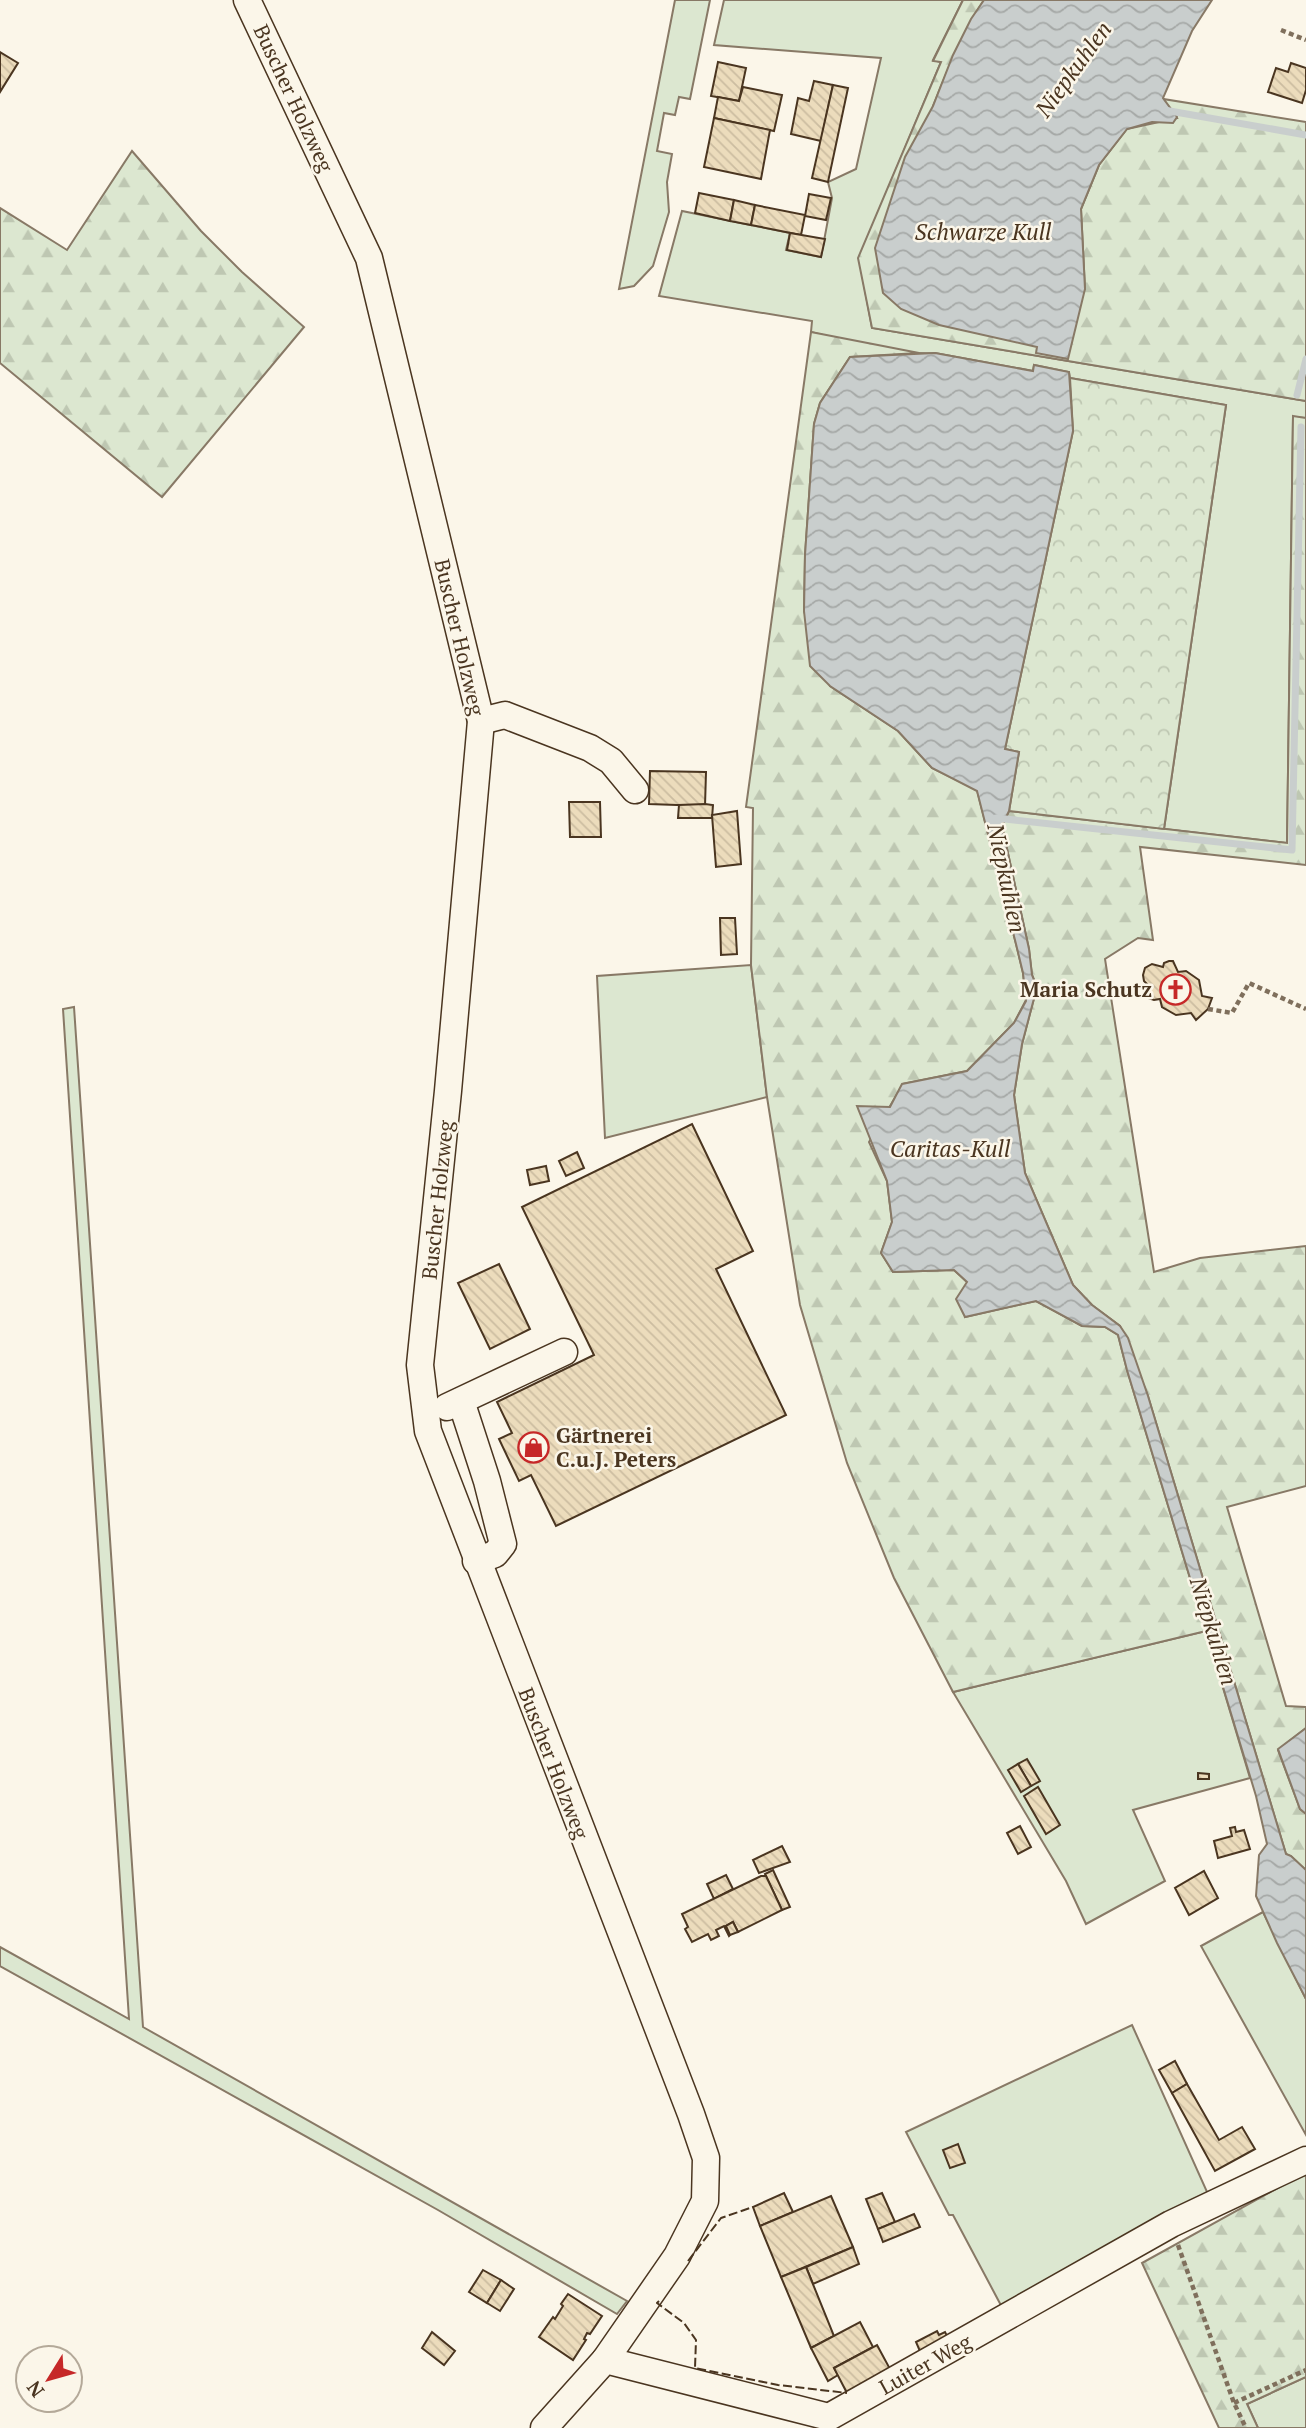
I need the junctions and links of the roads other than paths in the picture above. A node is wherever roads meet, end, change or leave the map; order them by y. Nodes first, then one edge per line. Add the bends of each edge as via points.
1 (247, 0) edge
2 (481, 721) junction
3 (635, 790) dead end
4 (564, 1352) dead end
5 (461, 1401) junction
6 (426, 1414) junction
7 (476, 1561) junction
8 (1306, 2160) edge
9 (605, 2360) junction
10 (829, 2422) edge
11 (544, 2428) edge

1 - 2 street, Buscher Holzweg via 369,258
2 - 3 street via 505,715 590,748 611,761
2 - 6 street, Buscher Holzweg via 420,1365
4 - 5 street
5 - 6 street
5 - 7 street via 503,1544 498,1552
6 - 7 street, Buscher Holzweg via 428,1431
7 - 9 street, Buscher Holzweg via 706,2158 705,2201 677,2256
8 - 10 street, Luiter Weg via 1171,2224
9 - 10 street, Luiter Weg
9 - 11 street

